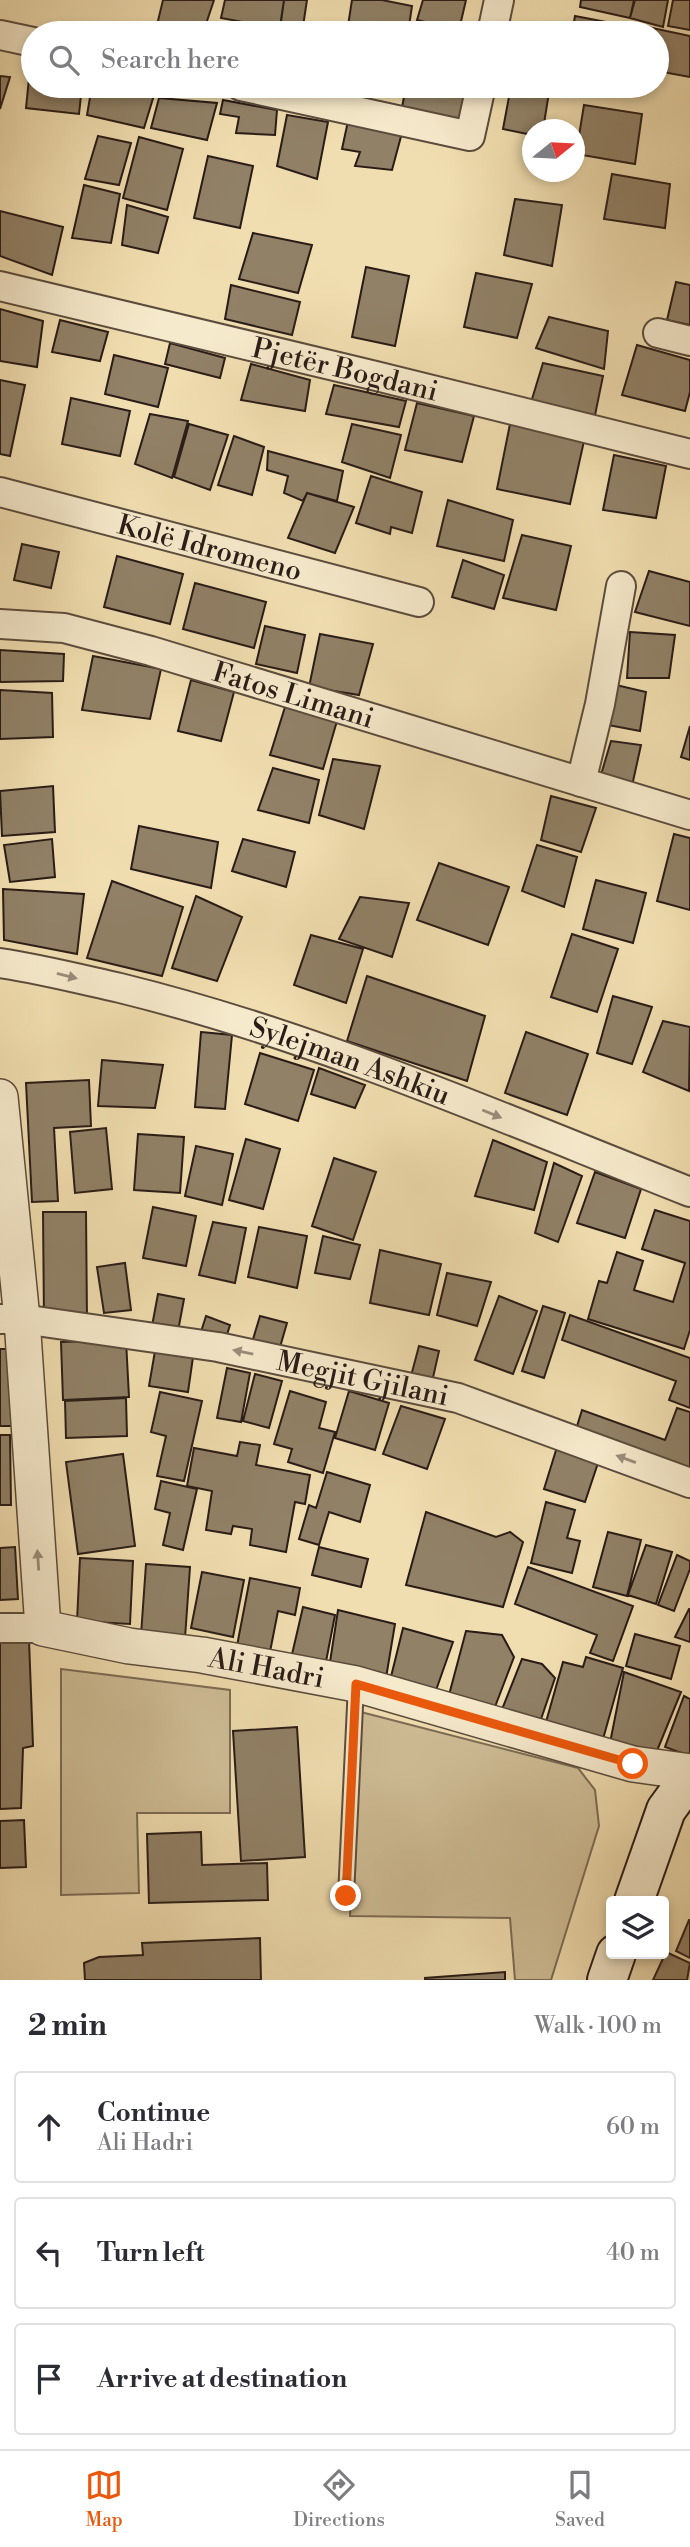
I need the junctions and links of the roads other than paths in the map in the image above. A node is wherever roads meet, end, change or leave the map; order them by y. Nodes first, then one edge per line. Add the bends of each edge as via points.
1 (499, 0) edge
2 (495, 21) edge
3 (0, 35) edge
4 (21, 39) edge
5 (296, 98) edge
6 (478, 98) edge
7 (0, 286) edge
8 (658, 333) dead end
9 (690, 341) edge
10 (690, 454) edge
11 (0, 492) edge
12 (621, 586) dead end
13 (419, 602) dead end
14 (0, 624) edge
15 (581, 782) junction
16 (690, 815) edge
17 (0, 963) edge
18 (0, 1097) edge
19 (690, 1192) edge
20 (11, 1319) edge
21 (690, 1483) edge
22 (0, 1628) edge
23 (43, 1628) junction
24 (356, 1684) junction
25 (690, 1775) edge
26 (346, 1896) dead end
27 (637, 1896) edge
28 (614, 1959) edge
29 (607, 1980) edge

1 - 2 street
3 - 4 street
5 - 6 street via 470,136
7 - 10 street, Pjetër Bogdani
8 - 9 street
11 - 13 street, Kolë Idromeno
12 - 15 street
14 - 15 street, Fatos Limani via 64,628 151,651
15 - 16 street, Fatos Limani
17 -> 19 street, Sylejman Ashkiu via 163,999 271,1030
18 - 20 street
21 -> 20 street, Megjit Gjilani via 458,1398 218,1347
23 -> 20 street
22 - 23 street
23 - 24 street, Ali Hadri
24 - 25 street, Ali Hadri via 633,1764
24 - 26 lane
25 - 27 main road via 666,1810
28 - 29 main road

